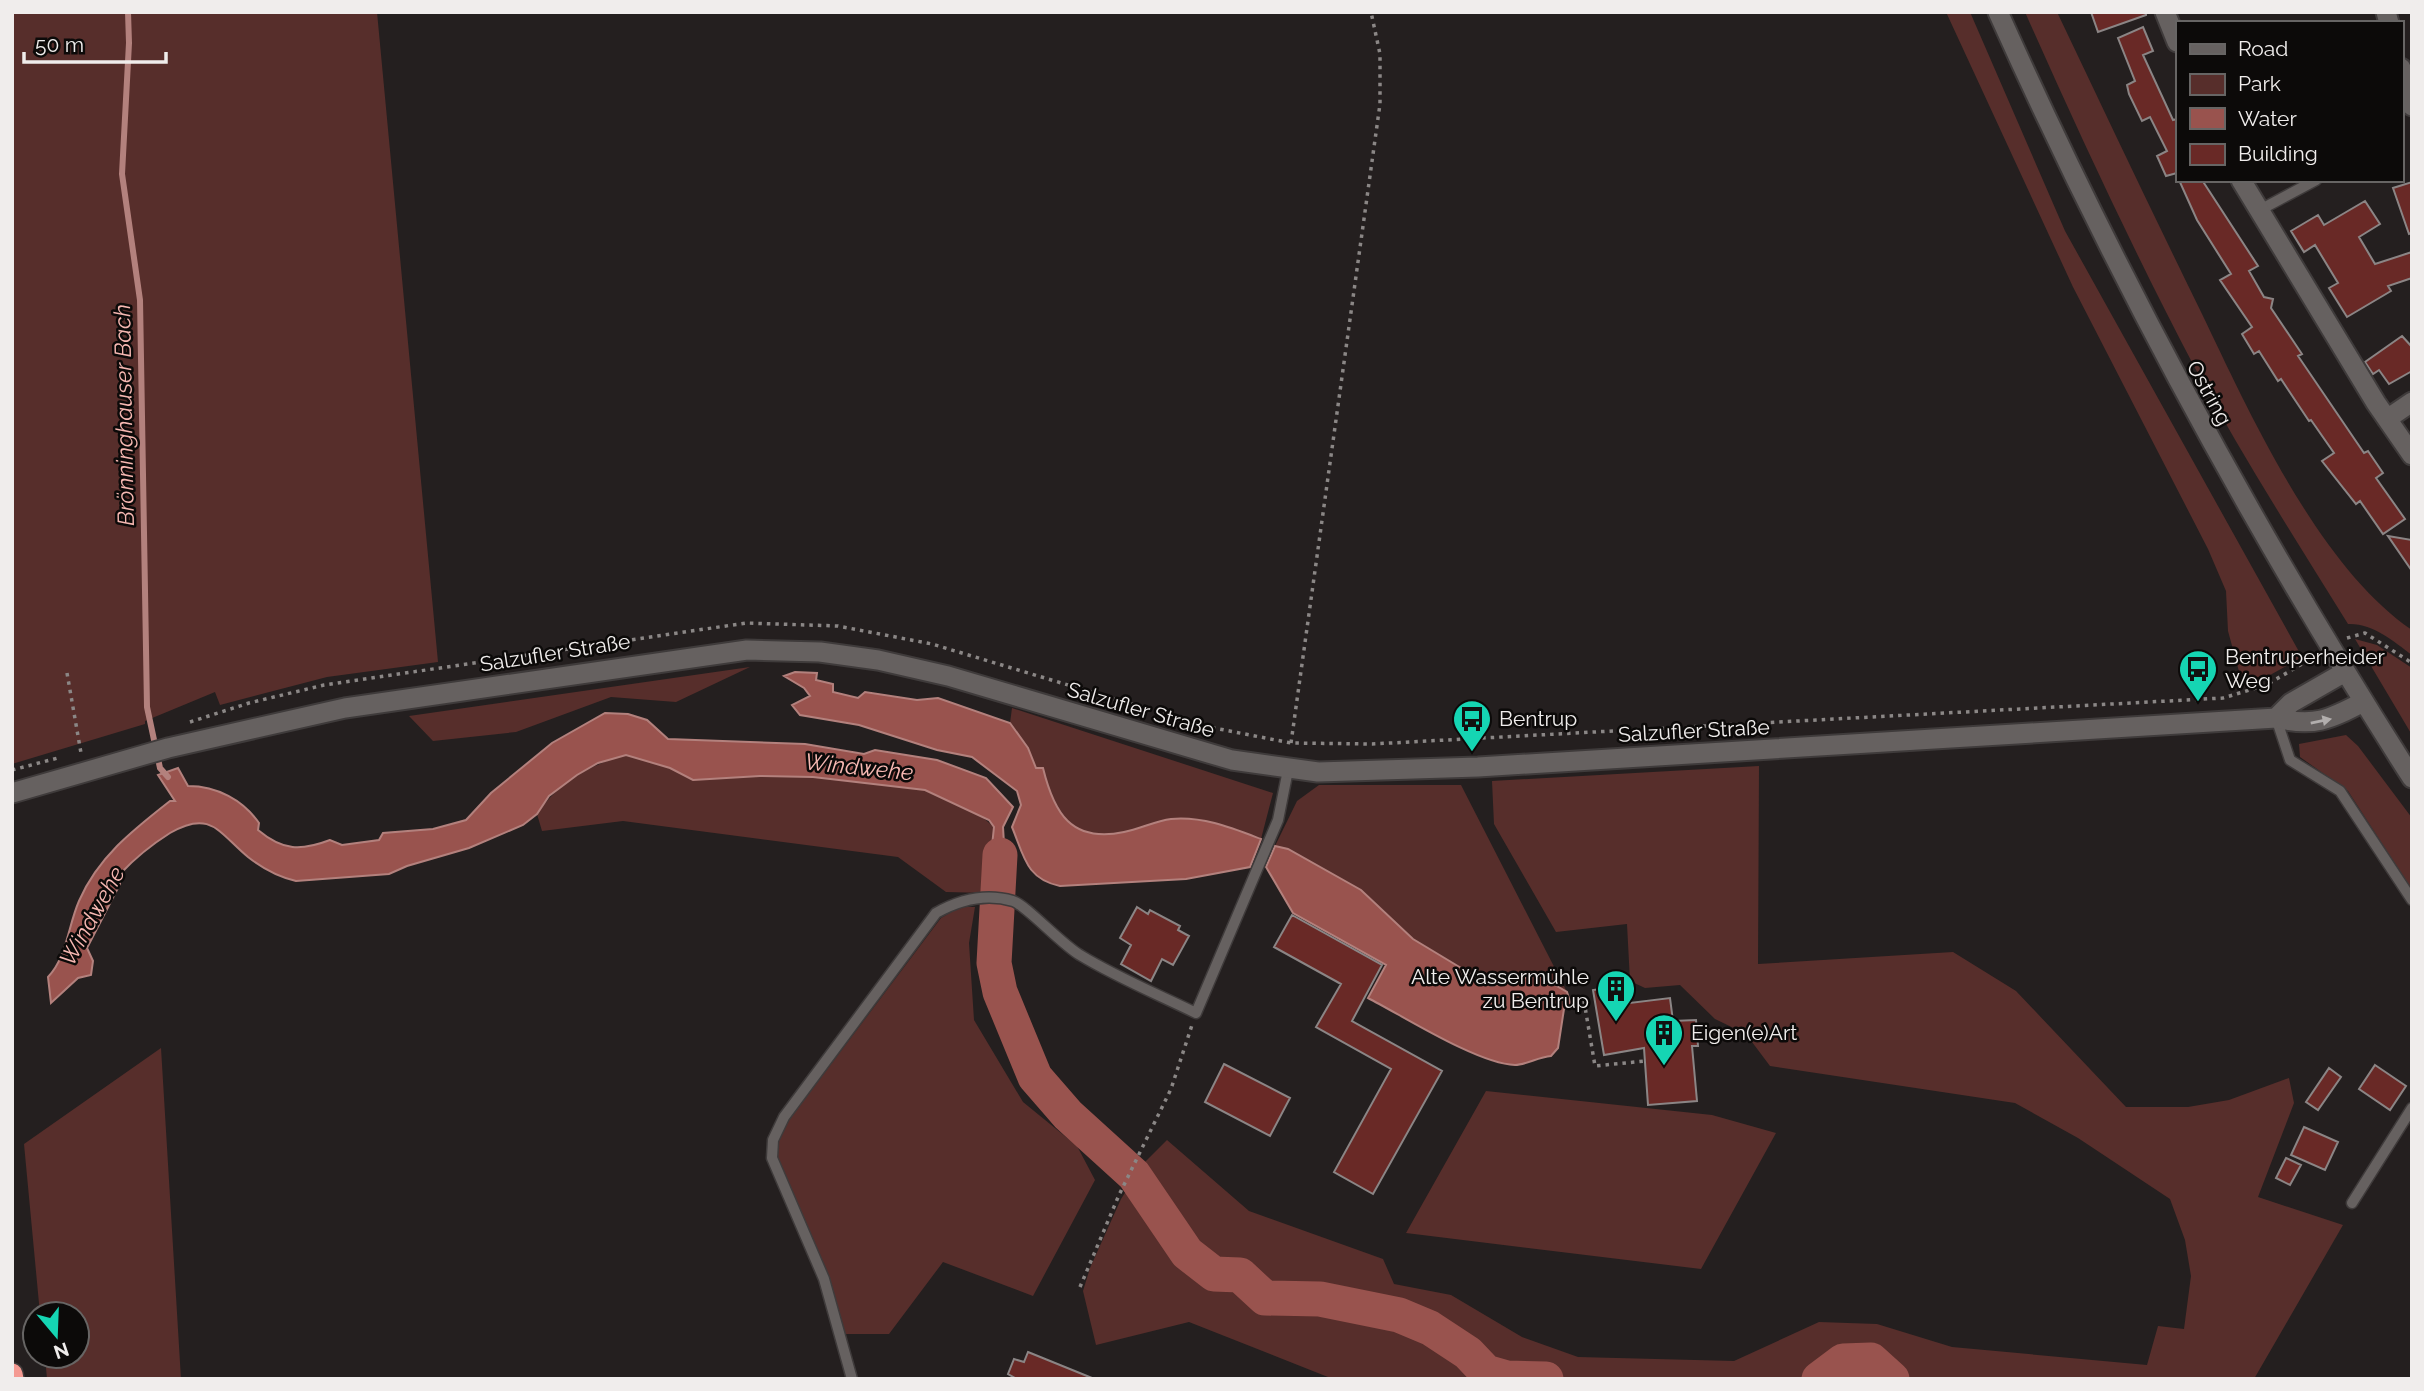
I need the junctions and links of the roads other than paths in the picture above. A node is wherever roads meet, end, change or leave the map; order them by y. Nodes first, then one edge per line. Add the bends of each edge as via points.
1 (1998, 12) edge
2 (2165, 12) edge
3 (2176, 40) edge
4 (2403, 75) edge
5 (2412, 106) edge
6 (2242, 182) edge
7 (2312, 182) edge
8 (2258, 212) junction
9 (2412, 402) edge
10 (2387, 419) junction
11 (2412, 455) edge
12 (2344, 672) junction
13 (2363, 702) junction
14 (2276, 718) junction
15 (1287, 770) junction
16 (2412, 778) edge
17 (12, 793) edge
18 (2412, 900) edge
19 (2412, 1108) edge
20 (2352, 1203) dead end
21 (852, 1379) edge

1 - 12 main road, Ostring via 2140,312
2 - 3 main road
4 - 5 main road
6 - 8 main road
7 - 8 lane
8 - 10 main road
9 - 10 main road
10 - 11 main road
12 - 13 main road, Ostring
12 - 14 main road via 2291,703
14 -> 13 main road, Salzufler Straße via 2301,724 2329,720
13 - 16 main road, Ostring
14 - 15 main road, Salzufler Straße via 1416,770
14 - 18 lane via 2290,760 2340,791
15 - 17 main road, Salzufler Straße via 1158,740 890,662 820,652 759,650 345,708 168,748
15 - 21 lane via 1278,820 1196,1013 1080,955 1056,939 1023,905 970,898 954,902 936,913 784,1117 772,1140 772,1158 824,1279
19 - 20 lane

